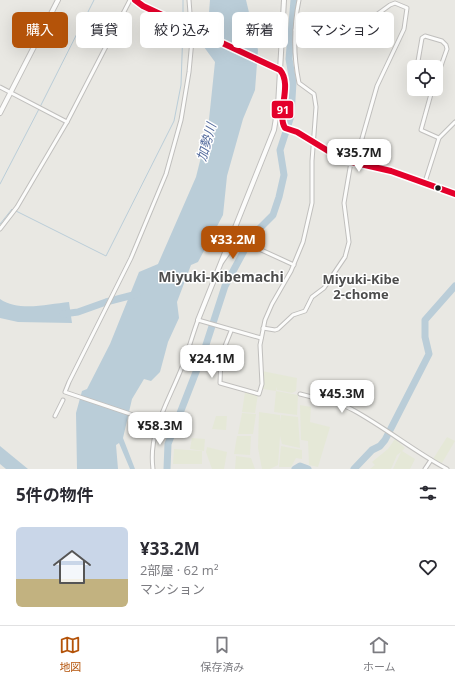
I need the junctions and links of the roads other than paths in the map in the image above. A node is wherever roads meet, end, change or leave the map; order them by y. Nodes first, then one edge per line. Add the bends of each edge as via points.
1 (58, 0) edge
2 (130, 0) edge
3 (136, 0) edge
4 (189, 0) edge
5 (284, 0) edge
6 (299, 0) edge
7 (160, 12) edge
8 (190, 12) edge
9 (295, 30) junction
10 (224, 44) edge
11 (191, 48) edge
12 (418, 60) edge
13 (443, 60) edge
14 (280, 70) junction
15 (0, 87) edge
16 (11, 93) junction
17 (431, 96) edge
18 (0, 113) edge
19 (67, 122) junction
20 (455, 122) edge
21 (439, 138) junction
22 (314, 143) junction
23 (353, 163) junction
24 (425, 182) junction
25 (455, 194) edge
26 (0, 228) edge
27 (221, 264) junction
28 (294, 265) junction
29 (198, 320) junction
30 (263, 328) junction
31 (231, 331) junction
32 (261, 338) junction
33 (300, 394) dead end
34 (63, 400) dead end
35 (55, 416) dead end
36 (157, 423) junction
37 (431, 460) junction
38 (153, 469) edge
39 (425, 469) edge
40 (447, 469) edge

1 - 16 street
2 - 19 street
3 - 7 main road
4 - 8 street
5 - 14 street
6 - 9 street
9 - 22 street via 294,59 299,83 314,94 315,98
9 - 23 street via 363,33 366,32 368,21 390,5 407,8 404,29 377,86
10 - 14 main road
11 - 36 street via 187,88 176,142 166,174 131,258 65,392
12 - 13 street via 422,38 425,36 442,41 446,45
14 - 22 main road via 285,78 285,128
14 - 27 street via 274,130
15 - 16 street
16 - 18 street
16 - 19 street
17 - 21 street via 421,130
19 - 26 street via 17,207
20 - 21 street
21 - 24 street
22 - 23 main road via 334,156
22 - 28 street via 312,203 303,242
23 - 24 main road
23 - 30 street via 344,203 349,242 345,257 324,288 312,297 305,310 293,315 278,329
24 - 25 main road
27 - 28 street via 236,242 255,247
27 - 29 street
28 - 30 street via 272,304
29 - 31 street
29 - 36 street via 182,366
30 - 32 street
31 - 32 street
31 - 32 street via 221,356 220,383 259,394 262,384
33 - 37 street via 352,409
34 - 35 street
36 - 38 street via 152,451
37 - 39 street
37 - 40 street

